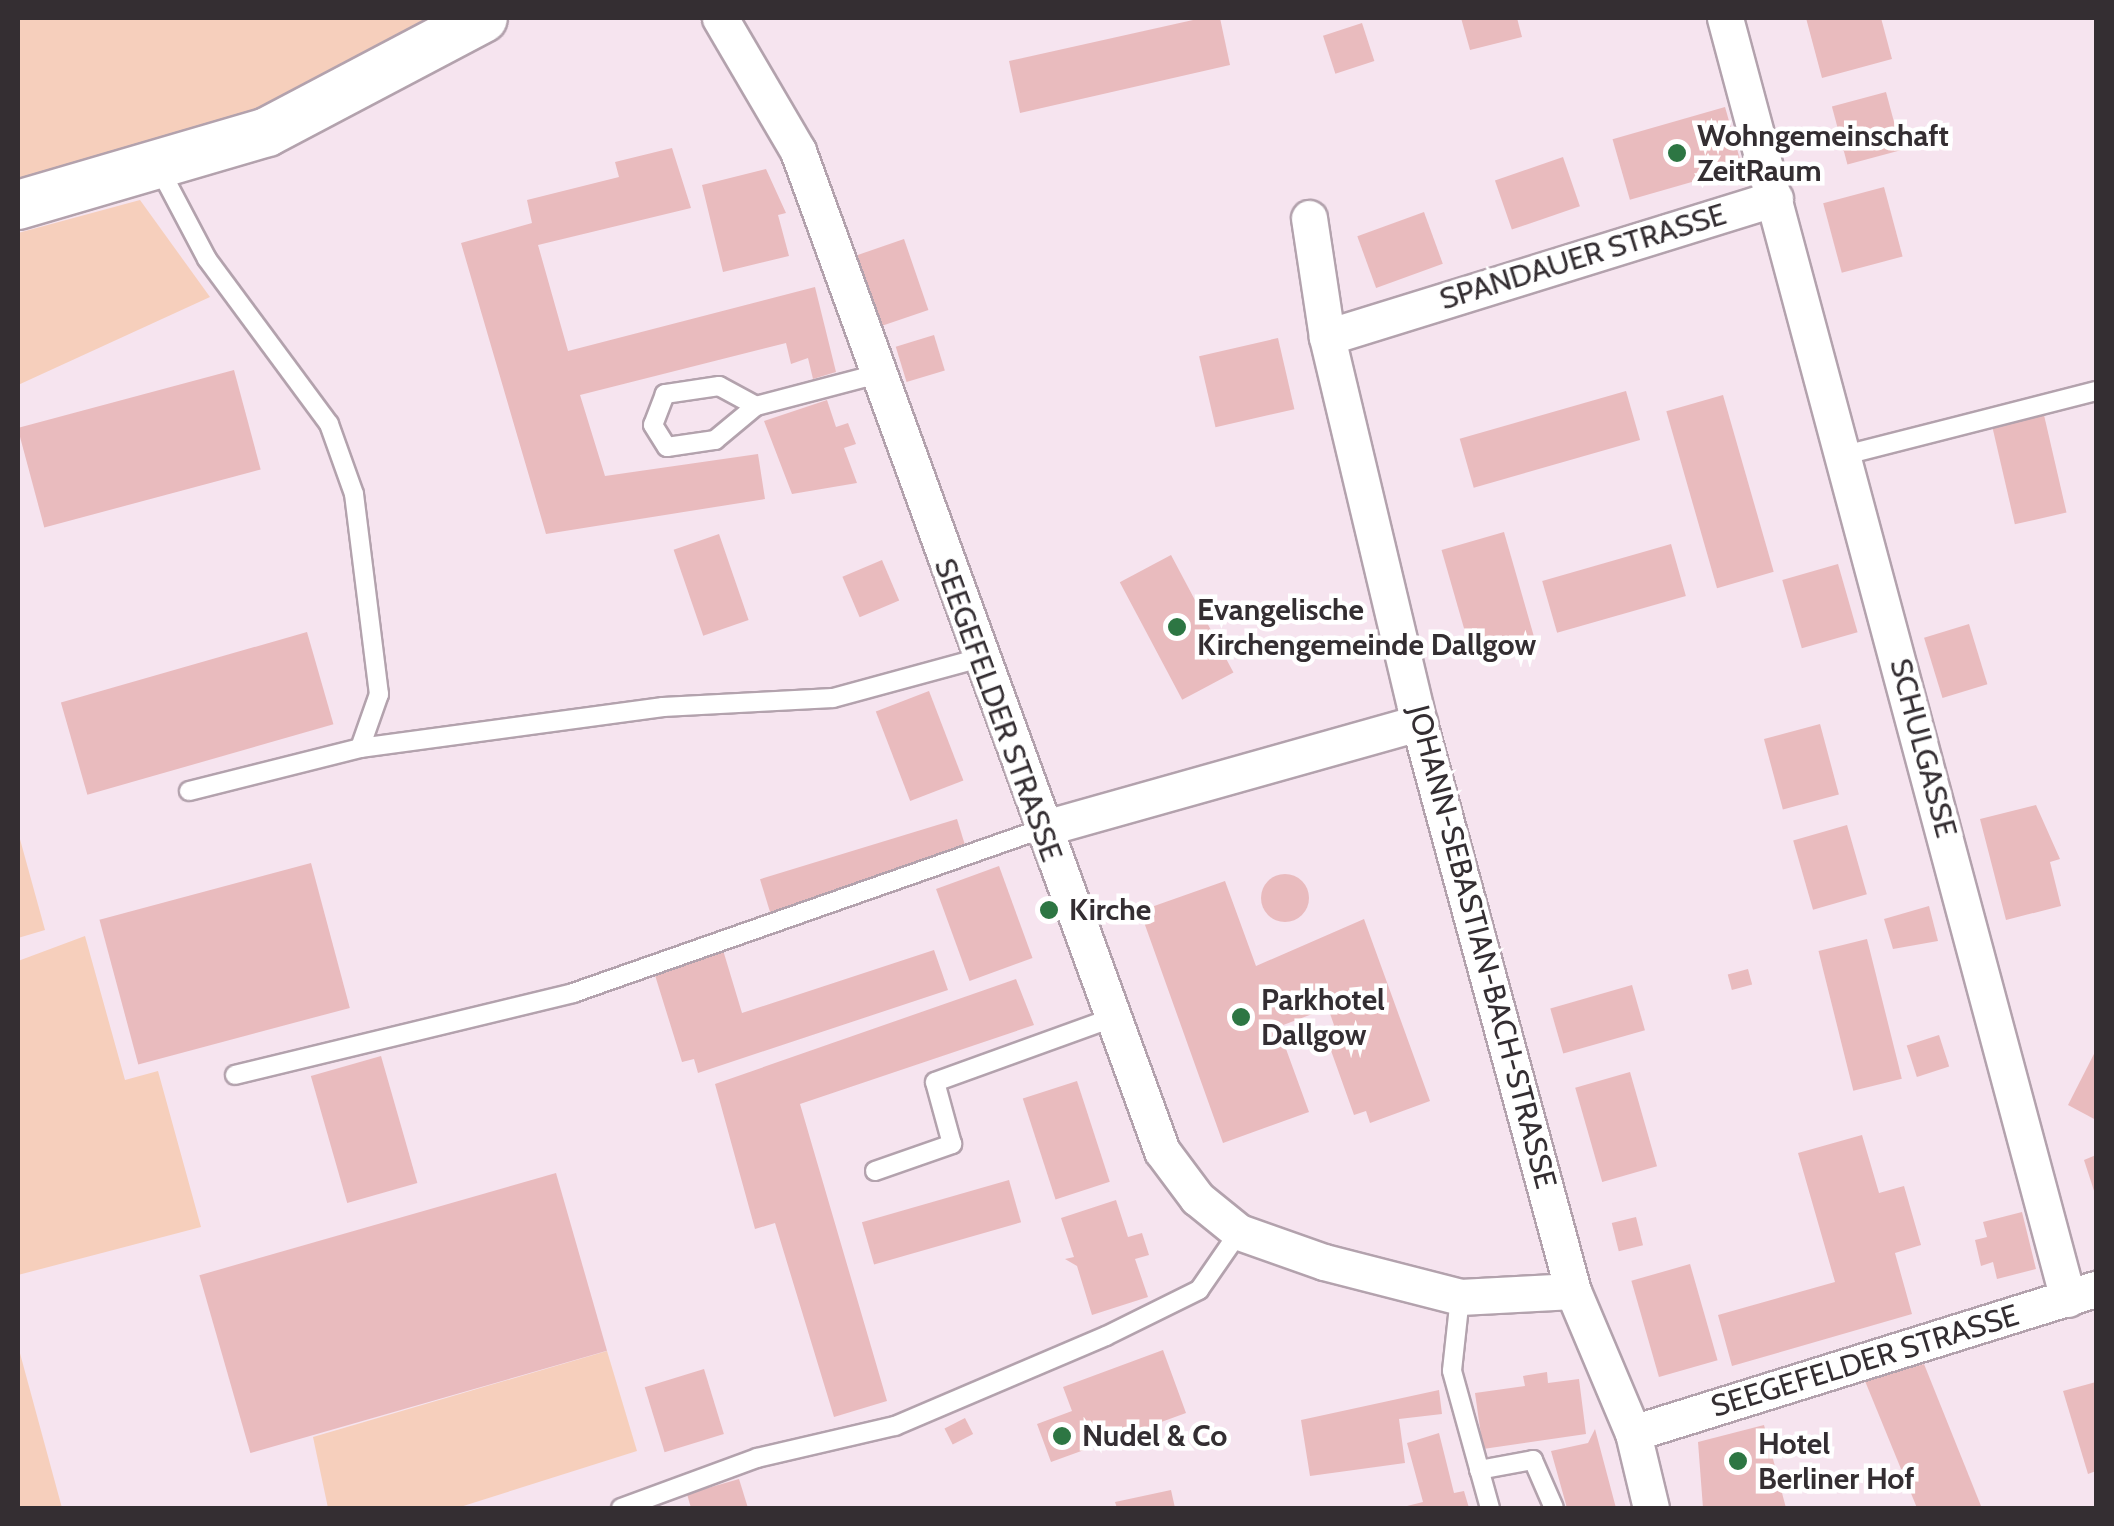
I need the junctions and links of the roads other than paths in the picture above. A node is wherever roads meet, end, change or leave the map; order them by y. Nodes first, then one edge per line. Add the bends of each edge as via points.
1 (483, 18) edge
2 (720, 18) edge
3 (1724, 18) edge
4 (157, 164) junction
5 (1775, 198) junction
6 (18, 206) edge
7 (1309, 218) dead end
8 (1327, 337) junction
9 (878, 374) junction
10 (2096, 391) edge
11 (756, 406) junction
12 (1846, 455) junction
13 (980, 658) junction
14 (1420, 723) junction
15 (360, 748) junction
16 (189, 792) dead end
17 (1041, 829) junction
18 (1112, 1018) junction
19 (235, 1075) dead end
20 (875, 1171) dead end
21 (1238, 1232) junction
22 (1574, 1291) junction
23 (2082, 1294) edge
24 (1460, 1297) junction
25 (1633, 1433) junction
26 (1479, 1470) junction
27 (621, 1508) edge
28 (1490, 1508) edge
29 (1554, 1508) edge
30 (1652, 1508) edge

1 - 4 street via 267,132
2 - 9 street, SEEGEFELDER STRASSE via 798,151
3 - 5 street
4 - 6 street
4 - 15 lane via 207,259 330,424 372,601 379,694
5 - 8 street, SPANDAUER STRASSE
5 - 12 street, SCHULGASSE
7 - 8 street, JOHANN-SEBASTIAN-BACH-STRASSE
8 - 14 street, JOHANN-SEBASTIAN-BACH-STRASSE
9 - 11 lane
9 - 13 street, SEEGEFELDER STRASSE
10 - 12 lane
11 - 11 lane via 730,433 690,446 667,447 653,425 665,394 718,386
12 - 23 street, SCHULGASSE
13 - 15 lane via 833,698 663,706
13 - 17 street, SEEGEFELDER STRASSE
14 - 17 street
14 - 22 street, JOHANN-SEBASTIAN-BACH-STRASSE
15 - 16 lane
17 - 18 street, SEEGEFELDER STRASSE
17 - 19 lane via 572,993
18 - 20 lane via 935,1082 952,1144
18 - 21 street, SEEGEFELDER STRASSE via 1162,1151 1196,1198
21 - 24 street, SEEGEFELDER STRASSE
21 - 27 lane via 1198,1290 1106,1336 896,1426 757,1458
22 - 24 street, SEEGEFELDER STRASSE
22 - 25 street, JOHANN-SEBASTIAN-BACH-STRASSE
23 - 25 street, SEEGEFELDER STRASSE
24 - 26 lane via 1452,1370
25 - 30 street, JOHANN-SEBASTIAN-BACH-STRASSE
26 - 28 lane
26 - 29 lane via 1534,1460

